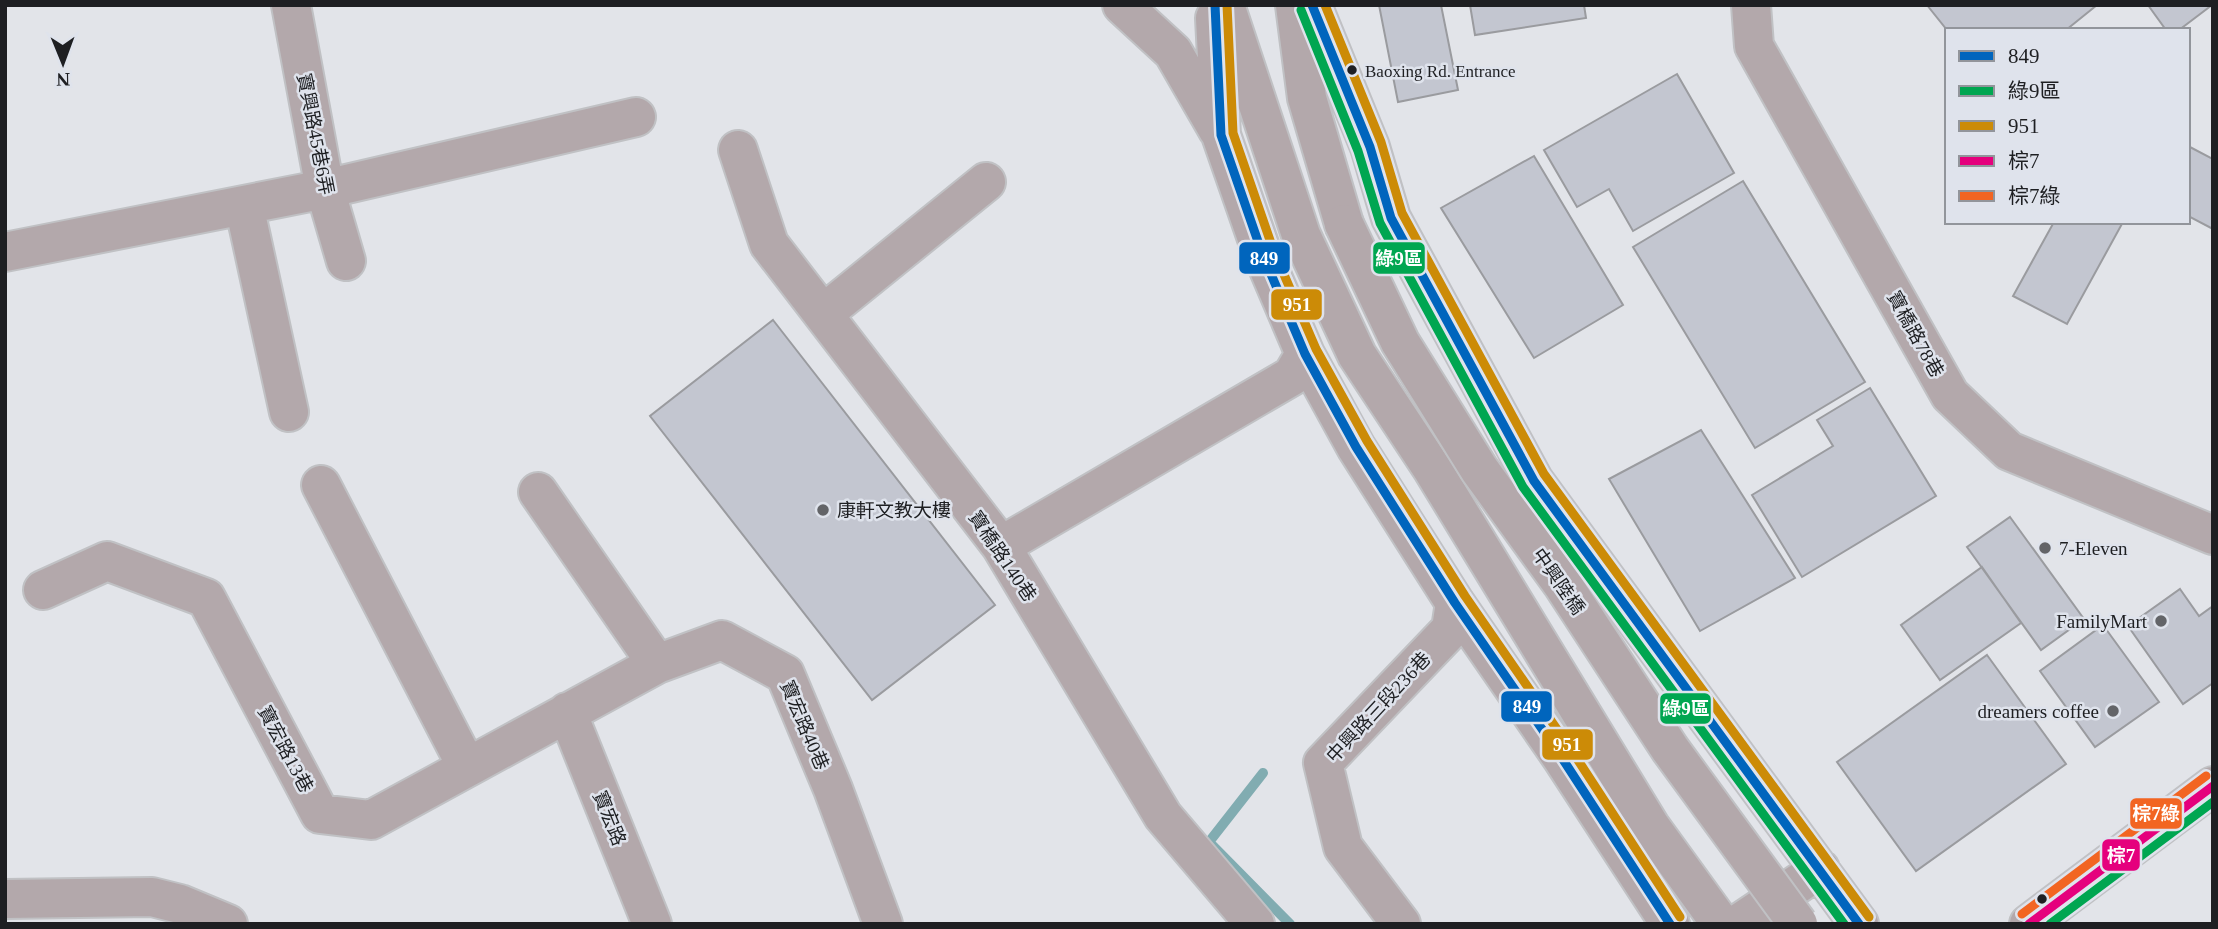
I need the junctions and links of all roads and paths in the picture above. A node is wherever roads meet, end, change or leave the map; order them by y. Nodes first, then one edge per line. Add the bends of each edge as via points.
1 (291, 5) edge
2 (1122, 5) edge
3 (1215, 5) edge
4 (1225, 5) edge
5 (1295, 5) edge
6 (1311, 5) edge
7 (1751, 5) edge
8 (636, 117) dead end
9 (1221, 135) junction
10 (738, 150) dead end
11 (986, 182) dead end
12 (325, 190) junction
13 (244, 205) junction
14 (5, 252) edge
15 (346, 261) dead end
16 (823, 314) junction
17 (1305, 354) junction
18 (289, 412) dead end
19 (321, 485) dead end
20 (538, 492) dead end
21 (2213, 535) edge
22 (1001, 546) junction
23 (43, 590) dead end
24 (1455, 603) junction
25 (657, 664) junction
26 (567, 712) junction
27 (467, 767) junction
28 (2213, 786) edge
29 (1820, 869) junction
30 (5, 899) edge
31 (5, 920) edge
32 (165, 924) edge
33 (228, 924) edge
34 (652, 924) edge
35 (883, 924) edge
36 (1255, 924) edge
37 (1401, 924) edge
38 (1670, 924) edge
39 (1721, 924) edge
40 (1738, 924) edge
41 (1798, 924) edge
42 (1859, 924) edge
43 (2029, 924) edge

1 - 12 street, 寶興路45巷6弄
2 - 9 street via 1173,52
3 - 9 street
4 - 39 street via 1301,235 1357,355 1433,470 1650,826
5 - 41 street, 中興陸橋, bridge via 1307,98 1344,224 1400,342 1479,468 1563,585 1670,749
6 - 29 street via 1370,147 1391,218 1534,481
7 - 21 street, 寶橋路78巷 via 1754,46 1950,395 2008,451
8 - 12 street
9 - 17 street via 1262,253
10 - 16 street, 寶橋路140巷 via 769,244
11 - 16 street
12 - 13 street
12 - 15 street, 寶興路45巷6弄
13 - 14 street
13 - 18 street
16 - 22 street, 寶橋路140巷
17 - 22 street via 1292,376
17 - 24 street via 1356,447
19 - 27 street
20 - 25 street
22 - 36 street, 寶橋路140巷 via 1163,816
23 - 27 street, 寶宏路13巷 via 107,561 206,598 320,814 371,820
24 - 37 street, 中興路三段236巷 via 1451,629 1323,763 1343,847
24 - 38 street
25 - 26 street, 寶宏路40巷
25 - 35 street, 寶宏路40巷 via 722,640 785,674
26 - 27 street, 寶宏路13巷
26 - 34 street, 寶宏路
28 - 43 street
29 - 40 street
29 - 42 street
30 - 33 street via 152,897
31 - 32 street

